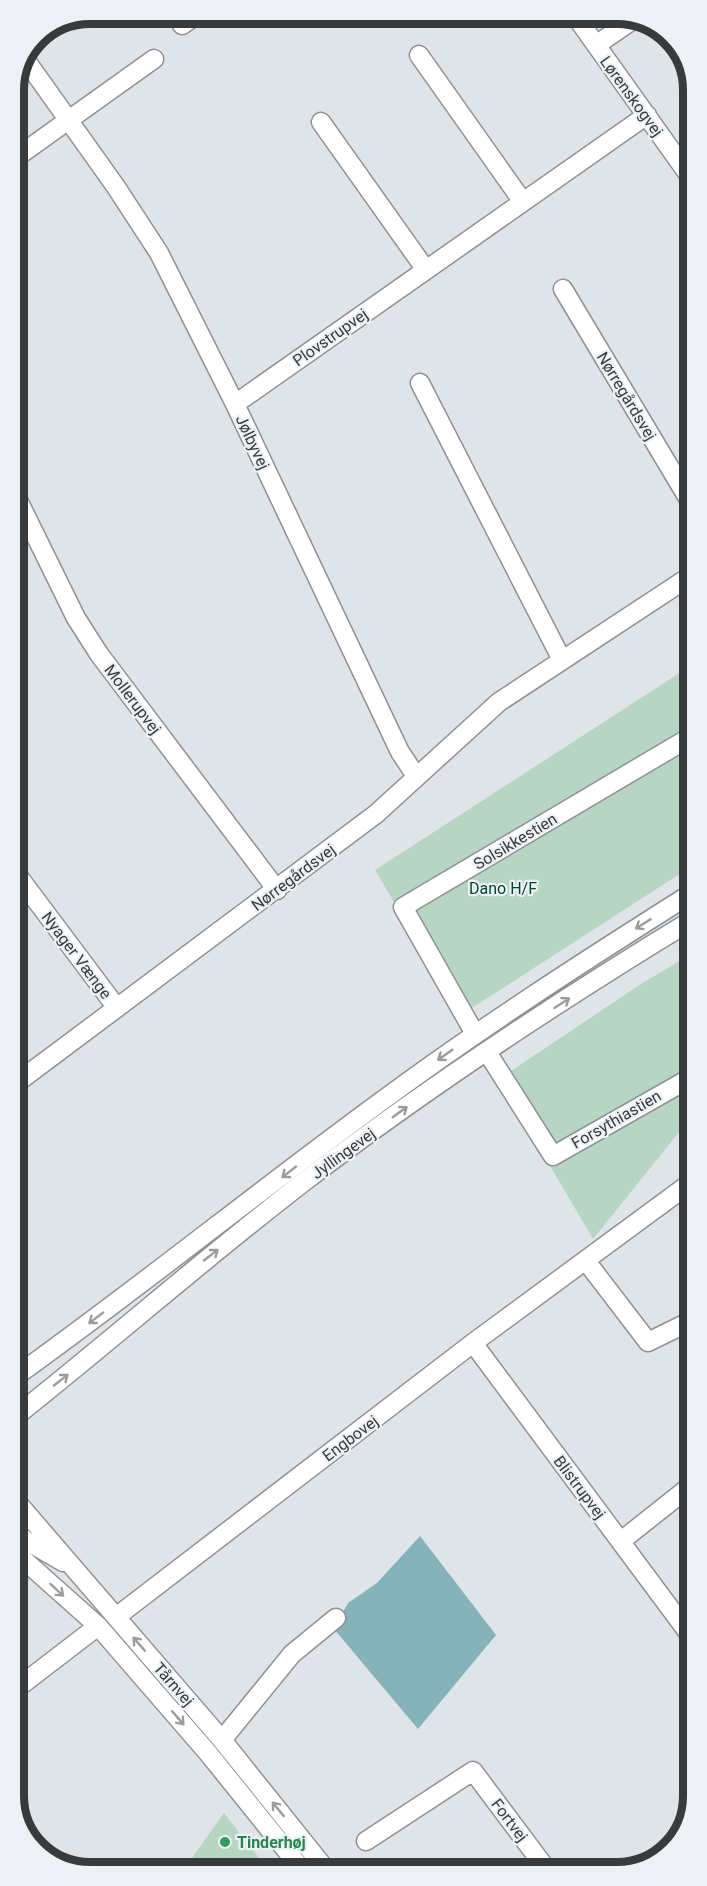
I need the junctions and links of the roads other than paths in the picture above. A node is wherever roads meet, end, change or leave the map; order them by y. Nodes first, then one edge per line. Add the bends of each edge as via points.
1 (581, 24) edge
2 (626, 25) edge
3 (596, 45) junction
4 (419, 55) dead end
5 (154, 59) dead end
6 (30, 64) edge
7 (647, 116) junction
8 (69, 120) junction
9 (321, 122) dead end
10 (24, 152) edge
11 (683, 167) edge
12 (523, 202) junction
13 (426, 270) junction
14 (563, 289) dead end
15 (420, 383) dead end
16 (235, 404) junction
17 (683, 488) edge
18 (24, 512) edge
19 (683, 581) edge
20 (562, 660) junction
21 (683, 741) edge
22 (416, 776) junction
23 (24, 884) edge
24 (277, 890) junction
25 (683, 899) edge
26 (683, 926) edge
27 (117, 1008) junction
28 (476, 1034) junction
29 (487, 1052) junction
30 (24, 1077) edge
31 (683, 1082) edge
32 (683, 1188) edge
33 (586, 1261) junction
34 (683, 1325) edge
35 (473, 1343) junction
36 (24, 1370) edge
37 (24, 1410) edge
38 (683, 1492) edge
39 (24, 1510) edge
40 (24, 1539) edge
41 (621, 1541) junction
42 (24, 1559) edge
43 (75, 1569) junction
44 (116, 1617) junction
45 (336, 1618) dead end
46 (98, 1626) junction
47 (683, 1626) edge
48 (24, 1683) edge
49 (222, 1740) junction
50 (366, 1841) dead end
51 (296, 1862) edge
52 (320, 1862) edge
53 (541, 1862) edge

1 - 3 street, Lørenskogvej
2 - 3 street
3 - 7 street, Lørenskogvej
4 - 12 street
5 - 8 street
6 - 8 street, Jølbyvej
7 - 11 street, Lørenskogvej
7 - 12 street, Plovstrupvej
8 - 10 street
8 - 16 street, Jølbyvej via 159,252
9 - 13 street
12 - 13 street, Plovstrupvej
13 - 16 street, Plovstrupvej
14 - 17 street, Nørregårdsvej
15 - 20 street
16 - 22 street, Jølbyvej via 400,752
18 - 24 street, Mollerupvej via 76,618 99,654
19 - 20 street, Nørregårdsvej
20 - 22 street, Nørregårdsvej via 499,702
21 - 28 street, Solsikkestien via 403,908
22 - 24 street, Nørregårdsvej via 376,814
23 - 27 street, Nyager Vænge
24 - 27 street, Nørregårdsvej
25 -> 28 street, Jyllingevej
29 -> 26 street, Jyllingevej
27 - 30 street, Nørregårdsvej
28 -> 36 street, Jyllingevej via 378,1103
29 - 31 street, Forsythiastien via 553,1156
37 -> 29 street, Jyllingevej via 306,1180
32 - 33 street, Engbovej
33 - 34 street via 648,1342
33 - 35 street, Engbovej
35 - 41 street, Blistrupvej
35 - 44 street, Engbovej
38 - 41 street
39 - 43 street, Tårnvej
40 - 43 street
41 - 47 street, Blistrupvej
42 -> 46 street, Tårnvej
43 - 44 street, Tårnvej
49 -> 44 street, Tårnvej
45 - 49 street via 292,1654
46 - 48 street
46 -> 51 street, Tårnvej
52 -> 49 street, Tårnvej
50 - 53 street, Fortvej via 473,1771

